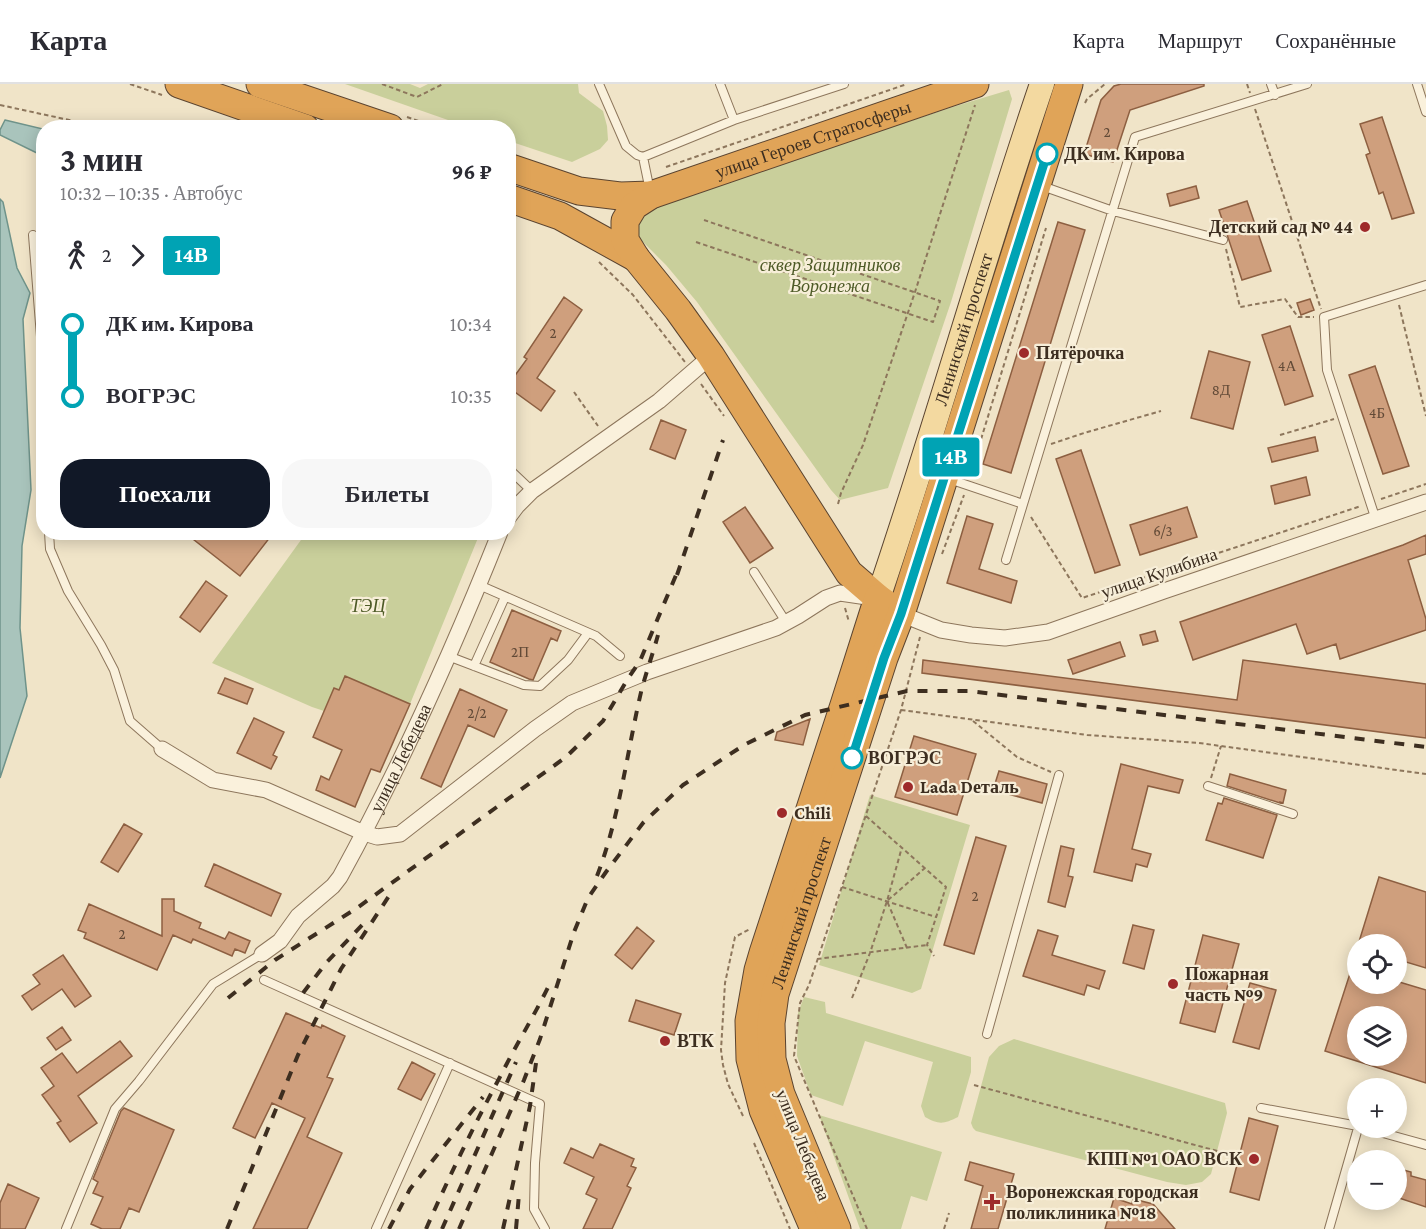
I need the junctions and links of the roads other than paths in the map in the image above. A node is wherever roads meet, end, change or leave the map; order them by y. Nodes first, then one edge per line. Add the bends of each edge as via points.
1 (178, 84) edge
2 (260, 84) edge
3 (599, 84) edge
4 (720, 84) edge
5 (844, 84) edge
6 (1042, 84) edge
7 (1271, 84) edge
8 (1307, 84) edge
9 (1417, 84) edge
10 (975, 91) edge
11 (1076, 94) edge
12 (1275, 95) junction
13 (1426, 112) edge
14 (282, 120) edge
15 (366, 120) edge
16 (734, 120) junction
17 (643, 157) junction
18 (516, 170) edge
19 (1037, 184) junction
20 (648, 185) junction
21 (516, 201) edge
22 (1113, 211) junction
23 (33, 235) dead end
24 (1223, 240) road end
25 (636, 258) junction
26 (36, 273) edge
27 (1426, 285) edge
28 (702, 364) junction
29 (516, 477) edge
30 (956, 482) junction
31 (532, 491) junction
32 (1426, 502) edge
33 (1023, 504) junction
34 (516, 507) edge
35 (1376, 520) junction
36 (49, 540) edge
37 (497, 540) edge
38 (1006, 560) dead end
39 (754, 572) dead end
40 (479, 585) junction
41 (505, 597) junction
42 (878, 598) junction
43 (912, 618) junction
44 (786, 622) junction
45 (588, 633) junction
46 (448, 656) junction
47 (620, 656) dead end
48 (474, 666) junction
49 (162, 749) joint
50 (1059, 775) road end
51 (1208, 786) road end
52 (1293, 814) dead end
53 (364, 832) junction
54 (262, 954) joint
55 (264, 980) dead end
56 (987, 1034) dead end
57 (761, 1059) junction
58 (450, 1063) junction
59 (1261, 1108) dead end
60 (1347, 1125) edge
61 (1355, 1138) edge
62 (1401, 1138) edge
63 (1426, 1145) edge
64 (1329, 1227) edge
65 (66, 1229) edge
66 (376, 1229) edge
67 (545, 1229) edge
68 (814, 1229) edge
69 (837, 1229) edge
70 (1340, 1229) edge

1 - 14 highway
2 - 15 highway
3 - 17 lane via 626,146
4 - 16 lane
5 - 16 lane
6 - 42 main road, Ленинский проспект
7 - 12 lane
8 - 12 lane
9 - 13 lane
10 - 20 highway, улица Героев Стратосферы
11 - 19 highway, Ленинский проспект
12 - 22 lane via 1135,137
16 - 17 lane
17 - 20 lane
18 - 20 highway via 579,191 620,196
19 - 22 lane
19 - 30 highway, Ленинский проспект
20 - 25 highway via 625,221 625,240
21 - 25 highway via 560,216
22 - 24 lane
22 - 33 lane
23 - 26 lane
25 - 28 highway via 678,310
27 - 35 lane via 1324,317 1327,370
28 - 31 street via 659,401
28 - 42 highway via 849,573
29 - 31 lane
30 - 33 lane
30 - 43 highway, Ленинский проспект
31 - 34 street
32 - 35 street, улица Кулибина
33 - 38 lane
35 - 43 street, улица Кулибина via 1048,632 1005,638 971,635 941,630
36 - 49 lane via 68,591 114,670 130,721
37 - 40 street, улица Лебедева
39 - 44 lane
40 - 41 lane
40 - 46 street, улица Лебедева
41 - 45 lane
41 - 48 lane
42 - 43 highway
42 - 44 street via 840,593
42 - 57 highway, Ленинский проспект via 758,970 749,1021
43 - 57 highway, Ленинский проспект via 884,658 775,994
44 - 53 street via 572,703 400,834 377,837
45 - 47 lane
45 - 48 lane via 568,660 540,686 524,685
46 - 48 lane
46 - 53 street, улица Лебедева
49 - 53 street via 213,780 266,790
50 - 56 lane
51 - 52 lane
53 - 54 street, улица Лебедева via 333,886 298,916 280,941
54 - 65 lane via 213,984 115,1108
55 - 58 lane
57 - 68 highway, улица Лебедева via 764,1110
57 - 69 highway, улица Лебедева via 781,1094
58 - 66 lane
58 - 67 lane via 540,1104 534,1209
59 - 60 lane
61 - 64 lane
62 - 63 lane
64 - 70 lane

